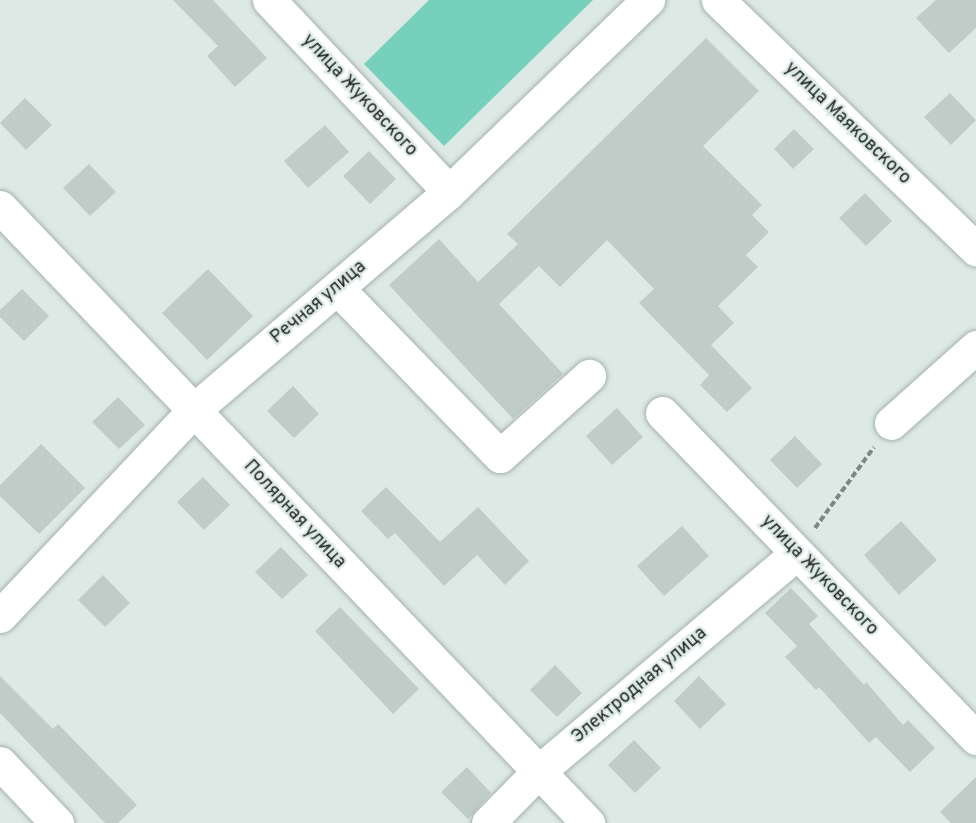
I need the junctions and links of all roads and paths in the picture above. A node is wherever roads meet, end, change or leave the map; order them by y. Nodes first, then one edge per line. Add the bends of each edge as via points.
1 (269, 0) edge
2 (648, 0) edge
3 (718, 0) edge
4 (449, 192) junction
5 (0, 207) edge
6 (976, 249) edge
7 (337, 288) junction
8 (976, 347) edge
9 (589, 376) dead end
10 (195, 409) junction
11 (662, 413) dead end
12 (891, 423) joint
13 (797, 553) junction
14 (0, 616) edge
15 (976, 738) edge
16 (0, 763) edge
17 (538, 771) junction
18 (57, 823) edge
19 (488, 823) edge
20 (588, 823) edge

1 - 4 street, улица Жуковского
2 - 4 street, Речная улица
3 - 6 street, улица Маяковского
4 - 7 street, Речная улица
5 - 10 street, Полярная улица
7 - 9 street via 500,456
7 - 10 street, Речная улица
8 - 12 street
10 - 14 street, Речная улица
10 - 17 street, Полярная улица
11 - 13 street, улица Жуковского
12 - 13 path
13 - 15 street, улица Жуковского
13 - 17 street, Электродная улица
16 - 18 street
17 - 19 street, Электродная улица
17 - 20 street, Полярная улица

